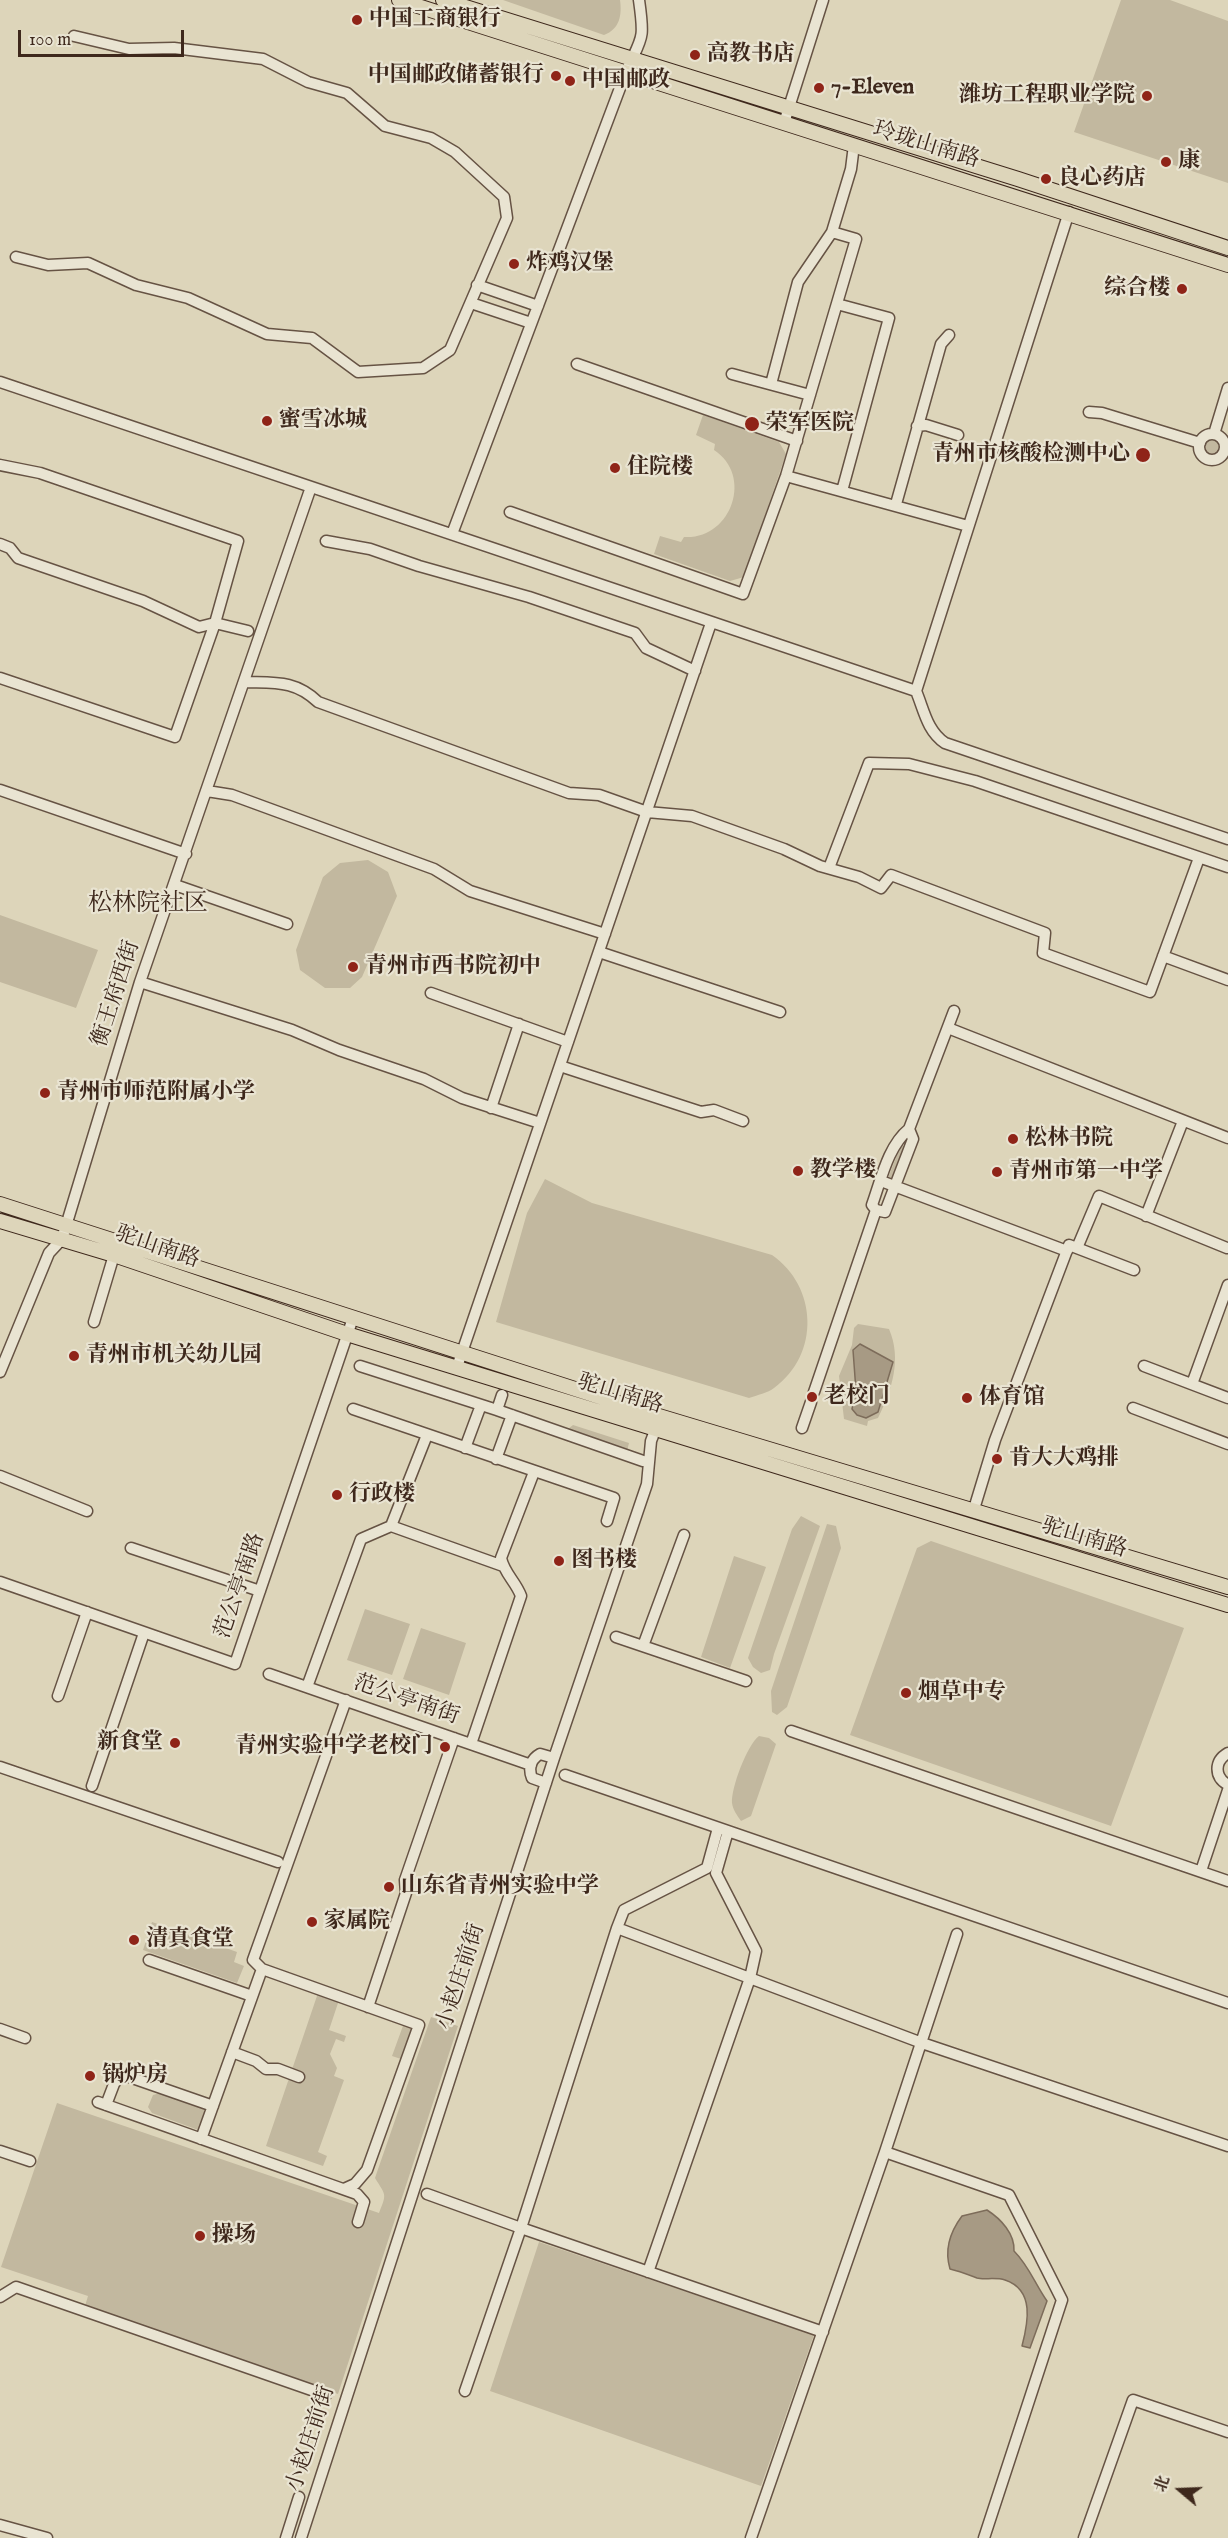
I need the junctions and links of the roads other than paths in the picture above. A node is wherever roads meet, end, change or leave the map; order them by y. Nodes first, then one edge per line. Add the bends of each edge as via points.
1 (399, 0) edge
2 (442, 0) edge
3 (639, 0) edge
4 (823, 0) edge
5 (74, 36) dead end
6 (632, 59) junction
7 (626, 72) junction
8 (789, 108) junction
9 (784, 123) junction
10 (854, 145) junction
11 (1069, 213) junction
12 (832, 232) junction
13 (1228, 248) edge
14 (16, 257) dead end
15 (1228, 265) edge
16 (477, 285) junction
17 (471, 303) junction
18 (837, 304) junction
19 (538, 306) junction
20 (531, 323) junction
21 (949, 334) dead end
22 (577, 363) dead end
23 (732, 374) dead end
24 (0, 382) edge
25 (771, 384) junction
26 (1228, 388) edge
27 (810, 394) junction
28 (1089, 412) dead end
29 (917, 426) junction
30 (1214, 434) junction
31 (958, 435) dead end
32 (796, 441) junction
33 (1200, 443) junction
34 (1226, 451) edge
35 (0, 465) edge
36 (786, 476) junction
37 (311, 487) junction
38 (842, 491) junction
39 (896, 504) junction
40 (510, 512) dead end
41 (968, 526) junction
42 (452, 534) junction
43 (326, 541) dead end
44 (0, 544) edge
45 (215, 623) junction
46 (711, 623) junction
47 (248, 631) dead end
48 (695, 671) junction
49 (0, 678) edge
50 (245, 682) junction
51 (916, 691) junction
52 (0, 790) edge
53 (207, 791) junction
54 (647, 812) junction
55 (1228, 839) edge
56 (186, 854) junction
57 (1199, 858) junction
58 (1228, 867) edge
59 (829, 868) junction
60 (175, 885) junction
61 (286, 924) dead end
62 (605, 934) junction
63 (599, 952) junction
64 (1163, 956) junction
65 (1228, 980) edge
66 (140, 982) junction
67 (431, 993) dead end
68 (954, 1011) dead end
69 (780, 1012) dead end
70 (519, 1024) junction
71 (948, 1028) junction
72 (568, 1042) junction
73 (560, 1066) junction
74 (491, 1108) junction
75 (743, 1121) dead end
76 (1183, 1121) junction
77 (540, 1123) junction
78 (909, 1129) junction
79 (1228, 1138) edge
80 (880, 1181) junction
81 (896, 1187) junction
82 (0, 1204) edge
83 (876, 1210) junction
84 (1146, 1215) junction
85 (0, 1221) edge
86 (65, 1224) junction
87 (62, 1239) junction
88 (1227, 1248) edge
89 (1072, 1249) junction
90 (114, 1255) junction
91 (1134, 1269) dead end
92 (1228, 1285) edge
93 (353, 1318) junction
94 (94, 1322) dead end
95 (347, 1334) junction
96 (459, 1360) junction
97 (360, 1366) dead end
98 (1144, 1366) dead end
99 (0, 1372) edge
100 (1192, 1384) junction
101 (502, 1395) dead end
102 (1228, 1398) edge
103 (481, 1405) junction
104 (1133, 1408) dead end
105 (353, 1409) dead end
106 (497, 1410) junction
107 (512, 1415) junction
108 (656, 1428) junction
109 (802, 1428) dead end
110 (427, 1435) junction
111 (1228, 1444) edge
112 (465, 1448) junction
113 (496, 1459) junction
114 (643, 1461) dead end
115 (534, 1472) junction
116 (0, 1476) edge
117 (974, 1509) junction
118 (87, 1511) dead end
119 (607, 1521) dead end
120 (392, 1526) junction
121 (684, 1535) dead end
122 (131, 1548) dead end
123 (502, 1566) junction
124 (0, 1582) edge
125 (1228, 1587) edge
126 (260, 1591) junction
127 (1228, 1605) edge
128 (87, 1612) junction
129 (144, 1633) junction
130 (616, 1637) dead end
131 (643, 1646) junction
132 (269, 1674) dead end
133 (746, 1681) dead end
134 (307, 1687) junction
135 (58, 1696) dead end
136 (346, 1700) junction
137 (791, 1731) dead end
138 (454, 1738) junction
139 (471, 1744) junction
140 (1228, 1753) edge
141 (554, 1758) junction
142 (531, 1765) junction
143 (0, 1767) edge
144 (565, 1775) dead end
145 (546, 1783) junction
146 (1228, 1785) edge
147 (92, 1786) dead end
148 (1228, 1790) edge
149 (723, 1829) junction
150 (278, 1862) dead end
151 (1201, 1871) junction
152 (1228, 1881) edge
153 (617, 1928) junction
154 (957, 1934) dead end
155 (149, 1960) dead end
156 (262, 1969) junction
157 (750, 1978) junction
158 (252, 1996) junction
159 (1228, 2003) edge
160 (368, 2007) junction
161 (0, 2029) edge
162 (25, 2038) dead end
163 (922, 2043) junction
164 (232, 2052) junction
165 (299, 2077) dead end
166 (213, 2106) junction
167 (201, 2139) junction
168 (1228, 2146) edge
169 (0, 2151) edge
170 (885, 2152) junction
171 (30, 2161) dead end
172 (344, 2189) junction
173 (427, 2193) dead end
174 (358, 2222) dead end
175 (521, 2228) junction
176 (648, 2272) junction
177 (0, 2297) edge
178 (823, 2332) junction
179 (465, 2391) dead end
180 (326, 2395) dead end
181 (1228, 2432) edge
182 (299, 2497) dead end
183 (0, 2525) edge
184 (47, 2538) edge
185 (286, 2538) edge
186 (302, 2538) edge
187 (751, 2538) edge
188 (984, 2538) edge
189 (1084, 2538) edge

1 - 7 main road, 玲珑山南路
2 - 6 main road, 玲珑山南路
3 - 6 street via 644,32
4 - 8 street
5 - 16 street via 129,49 174,48 262,59 308,82 347,93 384,126 430,138 455,152 504,197 507,218
6 - 7 street
6 - 8 main road, 玲珑山南路
7 - 9 main road, 玲珑山南路
7 - 19 street
8 - 9 street
8 - 13 main road, 玲珑山南路
9 - 10 main road, 玲珑山南路
10 - 11 main road, 玲珑山南路
10 - 12 street
11 - 15 main road, 玲珑山南路
11 - 41 street
12 - 18 street via 856,239
12 - 25 street via 798,282
14 - 17 street via 48,265 88,263 136,285 188,298 267,334 312,338 358,372 423,368 450,350
16 - 17 street
16 - 19 street
17 - 20 street
18 - 27 street
18 - 38 street via 889,318
19 - 20 street
20 - 42 street
21 - 29 street via 941,344
22 - 32 street
23 - 25 street
24 - 37 street
25 - 27 street
26 - 30 street
27 - 32 street
28 - 33 street
29 - 31 street via 926,424
29 - 39 street
30 - 33 street
30 - 34 street via 1222,440
32 - 36 street
33 - 34 street via 1201,454 1209,460
35 - 45 street via 40,473 238,541
36 - 38 street
36 - 40 street via 743,594
37 - 42 street
37 - 50 street, 衡王府西街
38 - 39 street
39 - 41 street
41 - 51 street
42 - 46 street
43 - 48 street via 370,549 635,633 646,648
44 - 45 street via 18,558 143,600 199,627
45 - 47 street
45 - 49 street via 175,737
46 - 48 street
46 - 51 street
48 - 54 street
50 - 53 street, 衡王府西街
50 - 54 street via 289,683 318,702 470,758 569,793 599,795
51 - 55 street via 936,737 945,742
52 - 56 street
53 - 56 street, 衡王府西街
53 - 62 street via 232,795 434,868 470,891
54 - 59 street via 692,816
54 - 62 street
56 - 60 street, 衡王府西街
57 - 58 street
57 - 59 street via 948,773 909,764 868,763
57 - 64 street
59 - 64 street via 881,888 891,875 1045,933 1043,953 1150,992
60 - 61 street
60 - 66 street, 衡王府西街
62 - 63 street
63 - 69 street
63 - 72 street
64 - 65 street
66 - 74 street via 292,1030
66 - 86 street, 衡王府西街
67 - 70 street
68 - 71 street
70 - 72 street
70 - 74 street
71 - 76 street
71 - 78 street
72 - 73 street
73 - 75 street via 701,1112 714,1110
73 - 77 street
74 - 77 street
76 - 79 street
76 - 84 street
77 - 96 street
78 - 80 street via 899,1137
78 - 81 street via 913,1139
80 - 81 street
80 - 83 street via 872,1205
81 - 83 street via 885,1212
81 - 89 street
82 - 86 main road, 驼山南路
83 - 109 street
84 - 88 street
84 - 89 street via 1099,1196
85 - 87 main road, 驼山南路
86 - 87 street, 衡王府西街
86 - 93 main road, 驼山南路
87 - 90 main road, 驼山南路
87 - 99 street, 衡王府西街 via 49,1253
89 - 91 street
89 - 117 street via 995,1440
90 - 94 street
90 - 95 main road, 驼山南路
92 - 100 street
93 - 95 street, 范公亭南路
93 - 96 main road, 驼山南路
95 - 96 main road, 驼山南路
95 - 126 street, 范公亭南路
96 - 108 main road, 驼山南路
96 - 117 main road, 驼山南路
97 - 103 street
98 - 100 street
100 - 102 street
101 - 106 street
103 - 106 street
103 - 112 street
104 - 111 street
105 - 110 street
106 - 107 street
107 - 113 street
107 - 114 street
108 - 127 main road, 驼山南路
108 - 141 street, 小赵庄前街 via 647,1484
110 - 112 street
110 - 120 street
112 - 113 street
113 - 115 street
115 - 119 street via 614,1498
115 - 123 street via 501,1558
116 - 118 street
117 - 125 main road, 驼山南路
120 - 123 street
120 - 134 street via 361,1539
121 - 131 street
122 - 126 street
123 - 139 street via 521,1596
124 - 128 street, 范公亭南路
126 - 129 street, 范公亭南路 via 235,1664
128 - 129 street, 范公亭南路
128 - 135 street
129 - 147 street
130 - 131 street
131 - 133 street
132 - 134 street, 范公亭南街
134 - 136 street, 范公亭南街
136 - 138 street, 范公亭南街
136 - 156 street via 253,1960
137 - 151 street
138 - 139 street, 范公亭南街
138 - 160 street via 405,1880 406,1893
139 - 142 street, 范公亭南街
140 - 146 street via 1219,1760 1217,1771 1221,1781
141 - 142 street via 540,1754
141 - 145 street, 小赵庄前街
142 - 145 street via 532,1778
143 - 150 street
144 - 149 street
145 - 186 street, 小赵庄前街
148 - 151 street
149 - 153 street via 707,1868 624,1911
149 - 157 street via 716,1872 756,1951
149 - 159 street
151 - 152 street
153 - 157 street
153 - 175 street
154 - 163 street
155 - 158 street
156 - 158 street
156 - 160 street
157 - 163 street
157 - 176 street
158 - 164 street
160 - 172 street via 419,2025 369,2165 358,2181
161 - 162 street
163 - 168 street
163 - 170 street
164 - 165 street via 256,2061 270,2061 278,2069
164 - 166 street
166 - 167 street
166 - 167 street via 122,2074 102,2103
167 - 172 street
169 - 171 street
170 - 178 street
170 - 188 street via 1009,2195 1062,2300
172 - 174 street via 363,2198
173 - 175 street
175 - 176 street
175 - 179 street
176 - 178 street
177 - 180 street via 16,2288
178 - 187 street
181 - 189 street via 1133,2400
182 - 185 street
183 - 184 street

